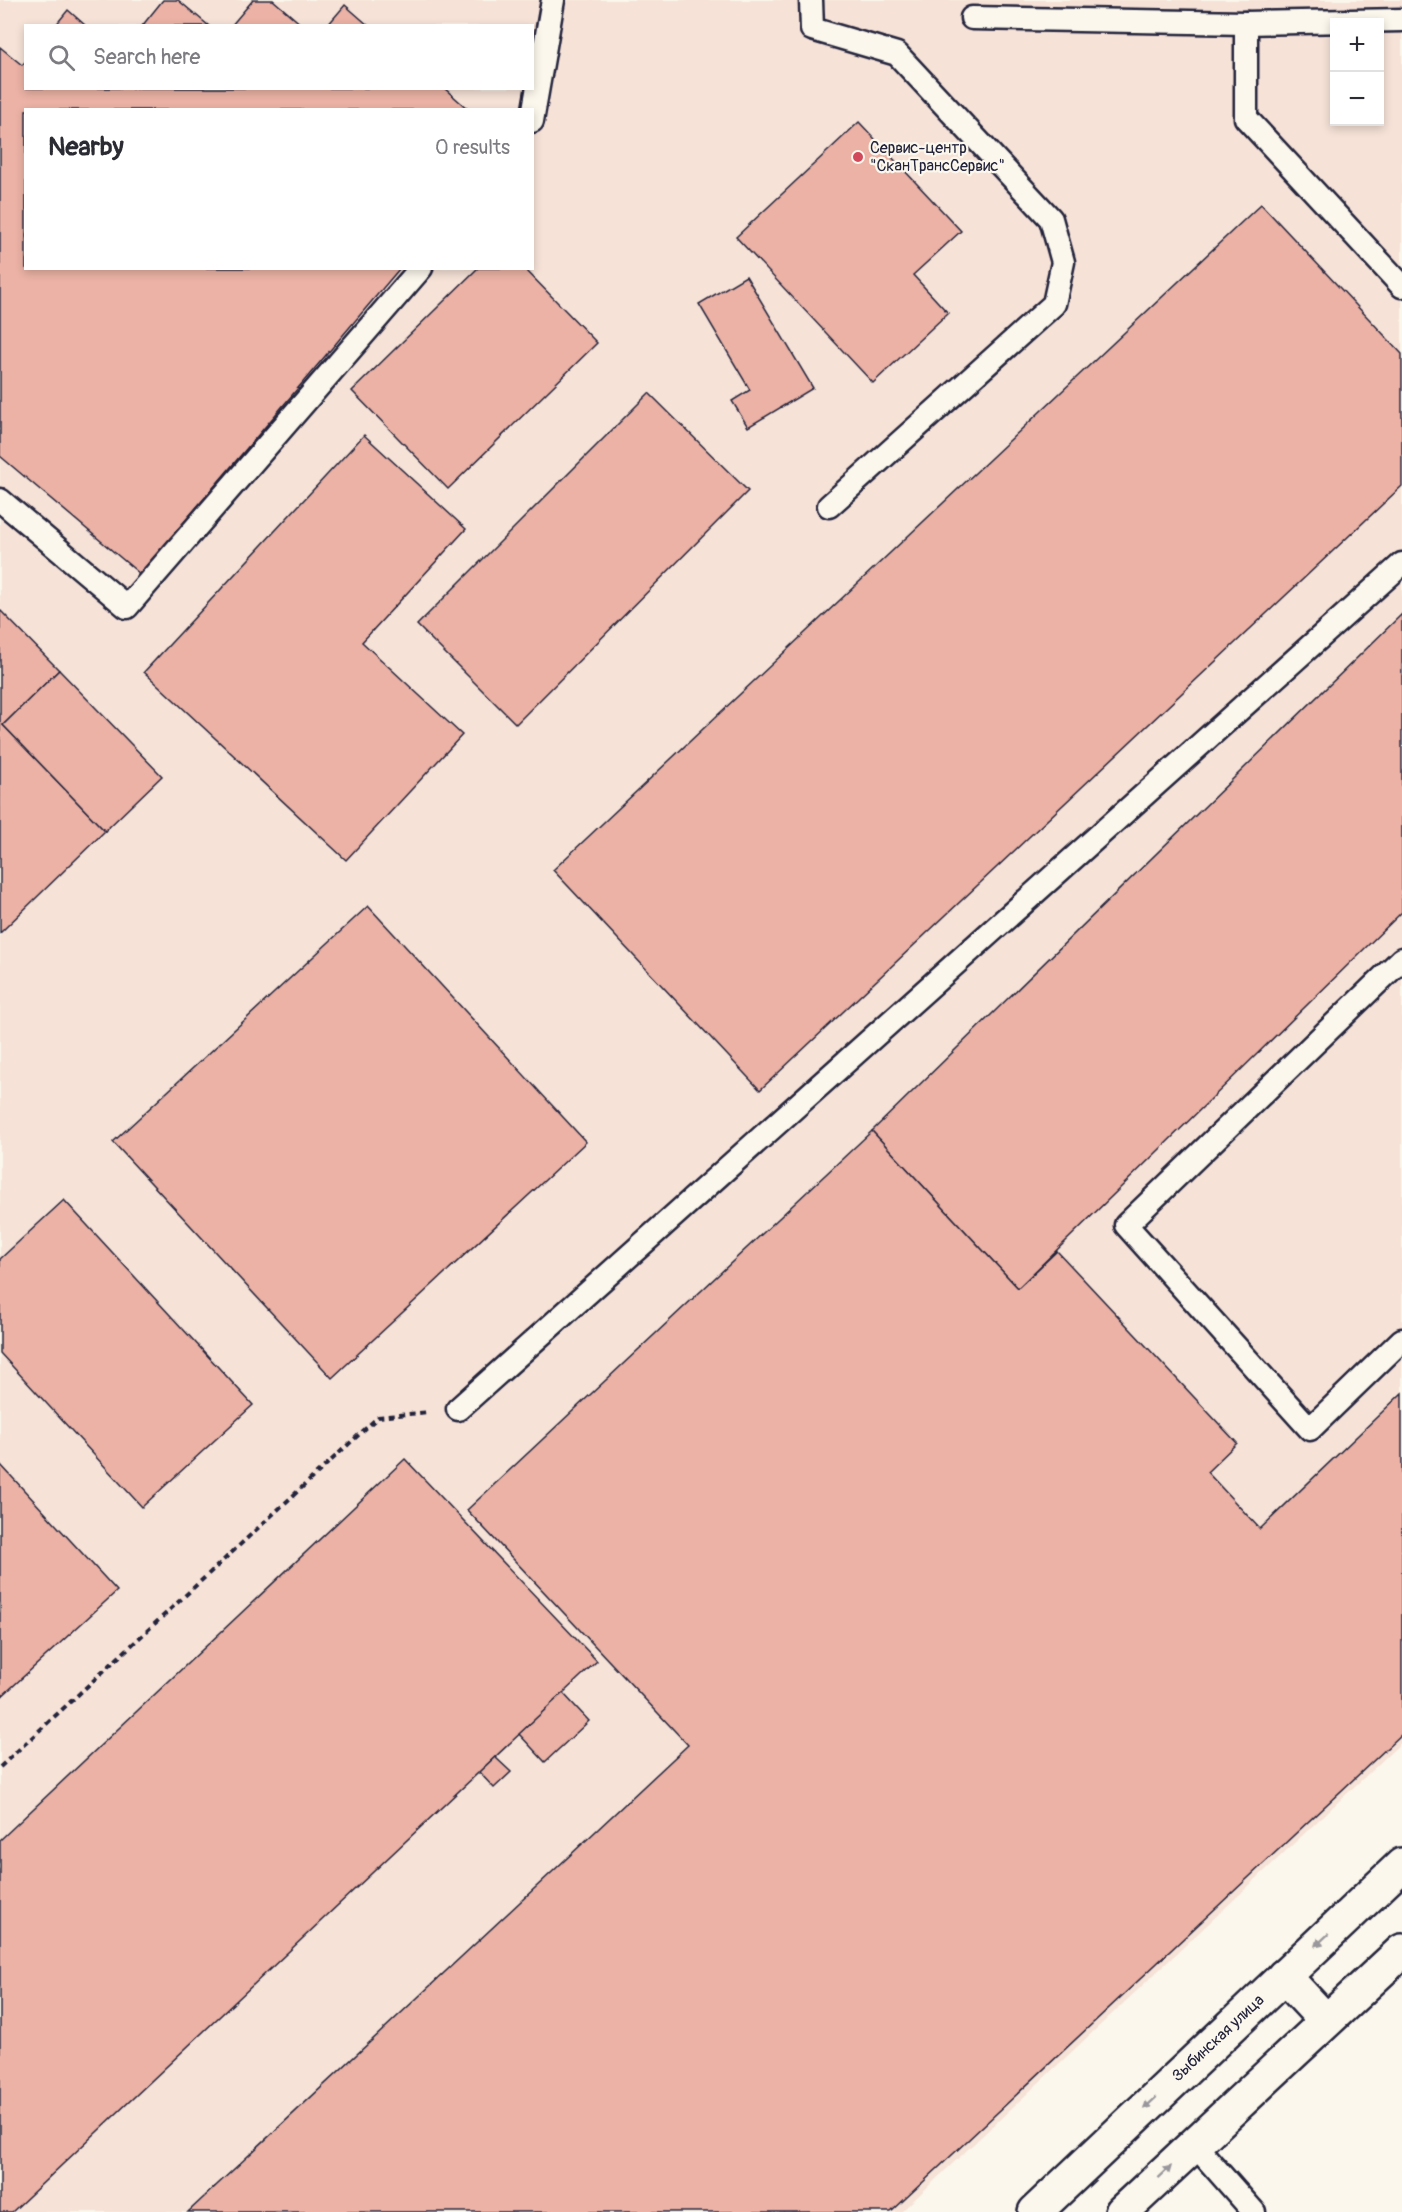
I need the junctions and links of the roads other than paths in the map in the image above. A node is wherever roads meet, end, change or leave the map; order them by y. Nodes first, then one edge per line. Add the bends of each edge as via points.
1 (553, 0) edge
2 (811, 0) edge
3 (972, 18) dead end
4 (1402, 20) edge
5 (1246, 23) junction
6 (534, 109) edge
7 (419, 270) edge
8 (1402, 286) edge
9 (0, 500) edge
10 (829, 506) dead end
11 (1402, 564) edge
12 (1402, 959) edge
13 (1402, 1340) edge
14 (458, 1409) road end
15 (1402, 1865) edge
16 (1402, 1951) edge
17 (1284, 1976) junction
18 (1326, 2020) junction
19 (1194, 2145) junction
20 (1035, 2212) edge
21 (1122, 2212) edge
22 (1254, 2212) edge

1 - 6 lane
2 - 10 lane via 812,29 897,54 1051,219 1063,262 1054,304
3 - 5 lane
4 - 5 lane
5 - 8 lane via 1246,118
7 - 9 lane via 127,607
11 - 14 lane
12 - 13 lane via 1126,1225 1310,1429
15 -> 17 street, Зыбинская улица
16 - 18 street
17 - 18 street
17 -> 20 street, Зыбинская улица
18 - 19 street
21 -> 19 street
19 - 22 lane

